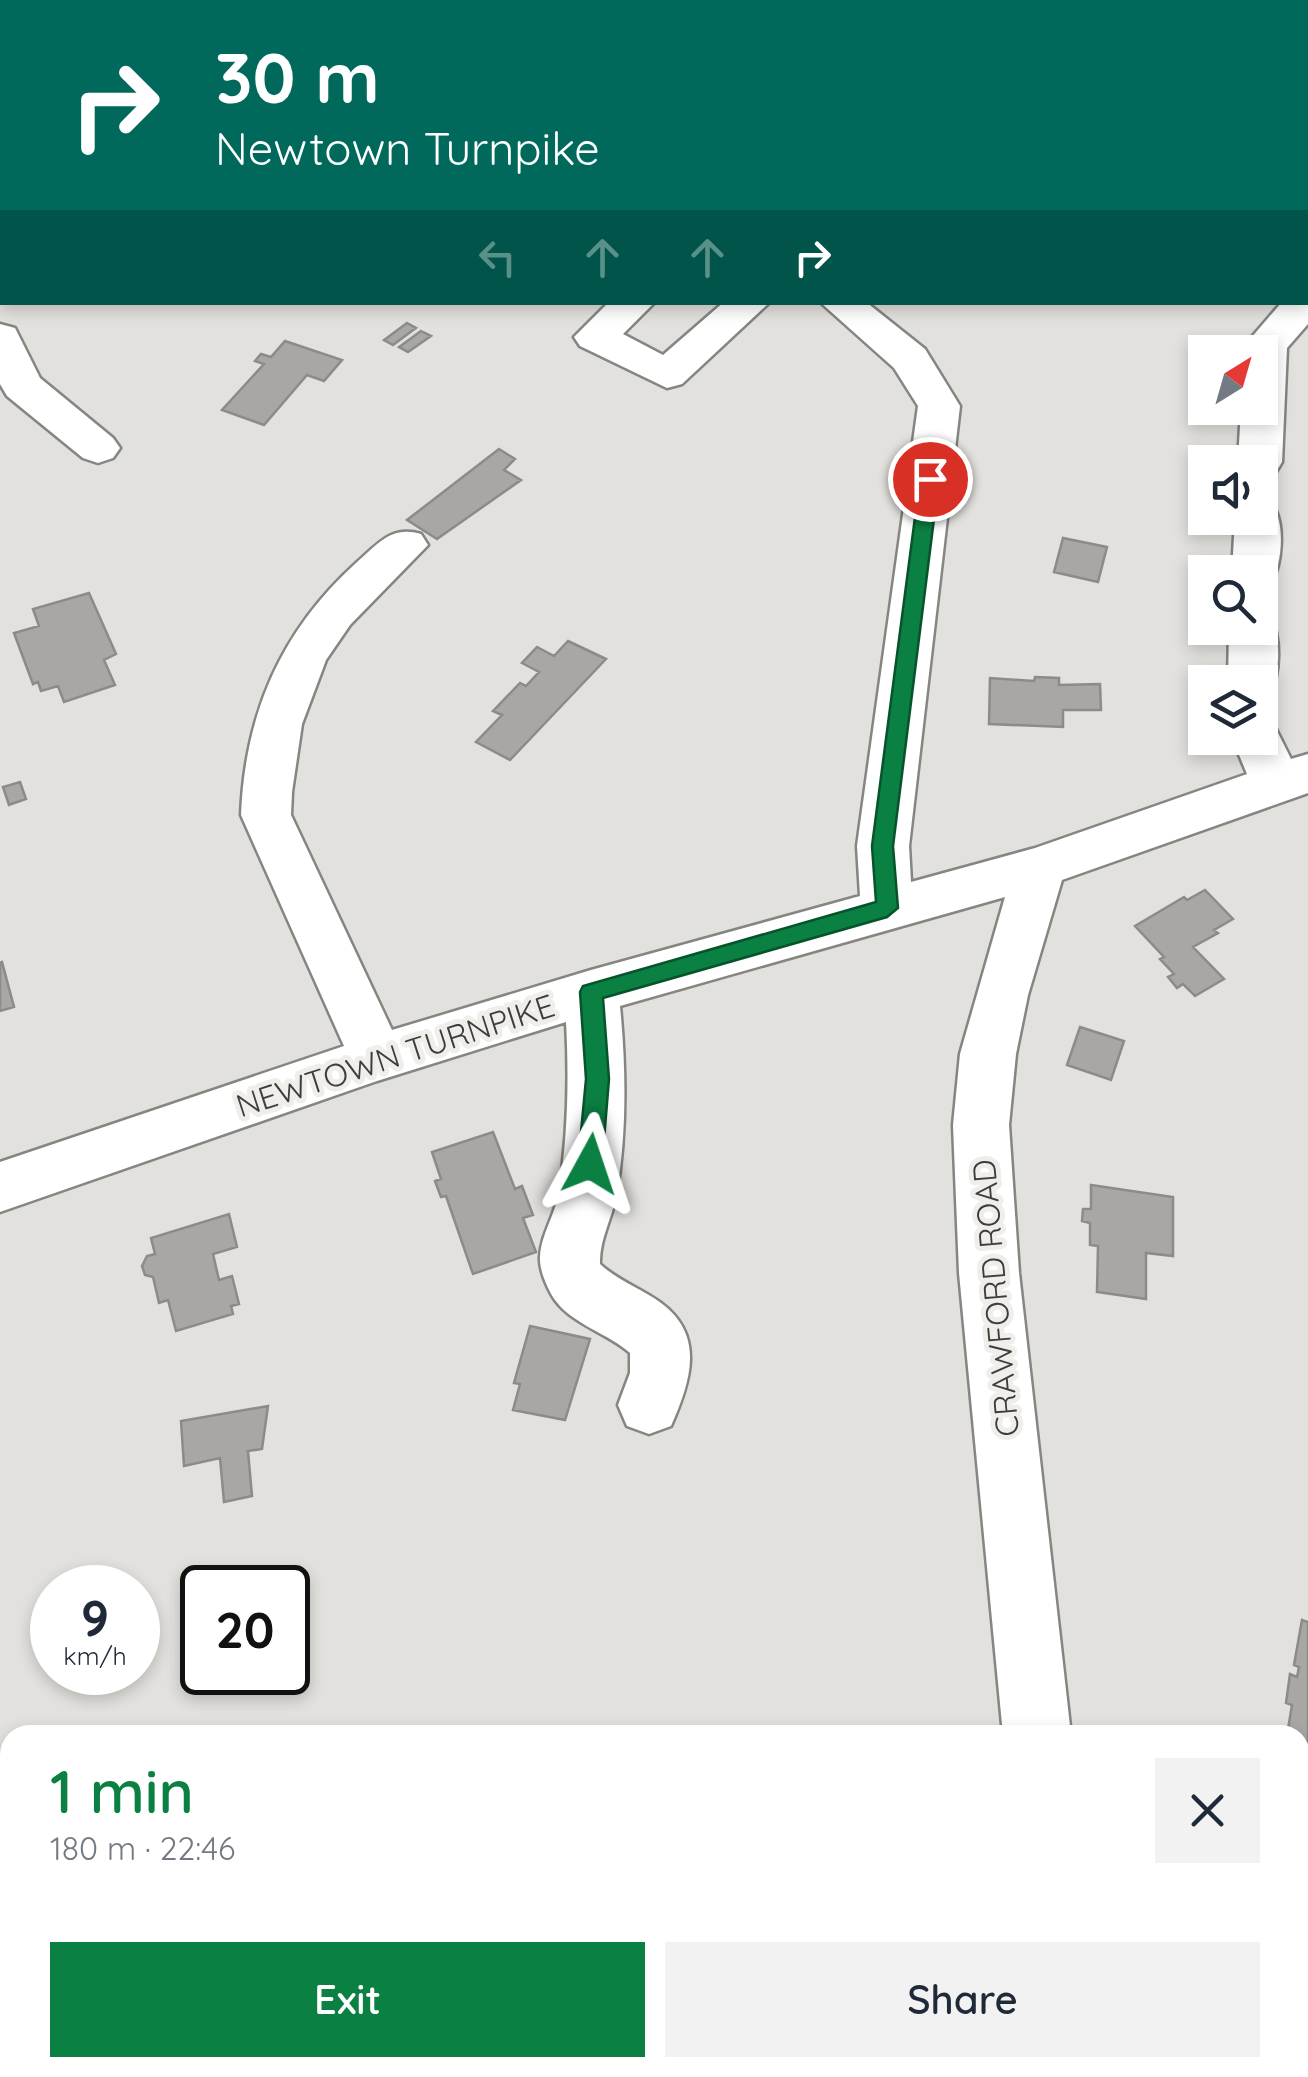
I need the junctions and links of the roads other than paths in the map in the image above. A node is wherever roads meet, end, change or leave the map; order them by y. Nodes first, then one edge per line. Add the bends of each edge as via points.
1 (632, 305) edge
2 (747, 305) edge
3 (844, 305) edge
4 (893, 305) edge
5 (1303, 305) edge
6 (0, 337) edge
7 (910, 358) junction
8 (1261, 445) edge
9 (98, 448) dead end
10 (405, 546) dead end
11 (1272, 755) edge
12 (1292, 779) edge
13 (1040, 867) junction
14 (887, 908) junction
15 (591, 992) junction
16 (376, 1058) junction
17 (0, 1187) edge
18 (649, 1405) dead end
19 (1036, 1725) edge

1 - 2 street via 595,337 667,374
3 - 7 street
4 - 7 street
5 - 8 street via 1266,345
6 - 9 street via 22,386
7 - 14 street via 939,406 882,846
10 - 16 street via 315,638 288,691 266,784 266,815
11 - 12 street
12 - 13 street, NEWTOWN TURNPIKE
13 - 14 street, NEWTOWN TURNPIKE
13 - 19 street, CRAWFORD ROAD via 1001,995 981,1125 989,1273
14 - 15 street, NEWTOWN TURNPIKE
15 - 16 street, NEWTOWN TURNPIKE
15 - 18 street via 598,1079 587,1196 570,1270 579,1284 643,1324 661,1345 662,1369
16 - 17 street, NEWTOWN TURNPIKE

